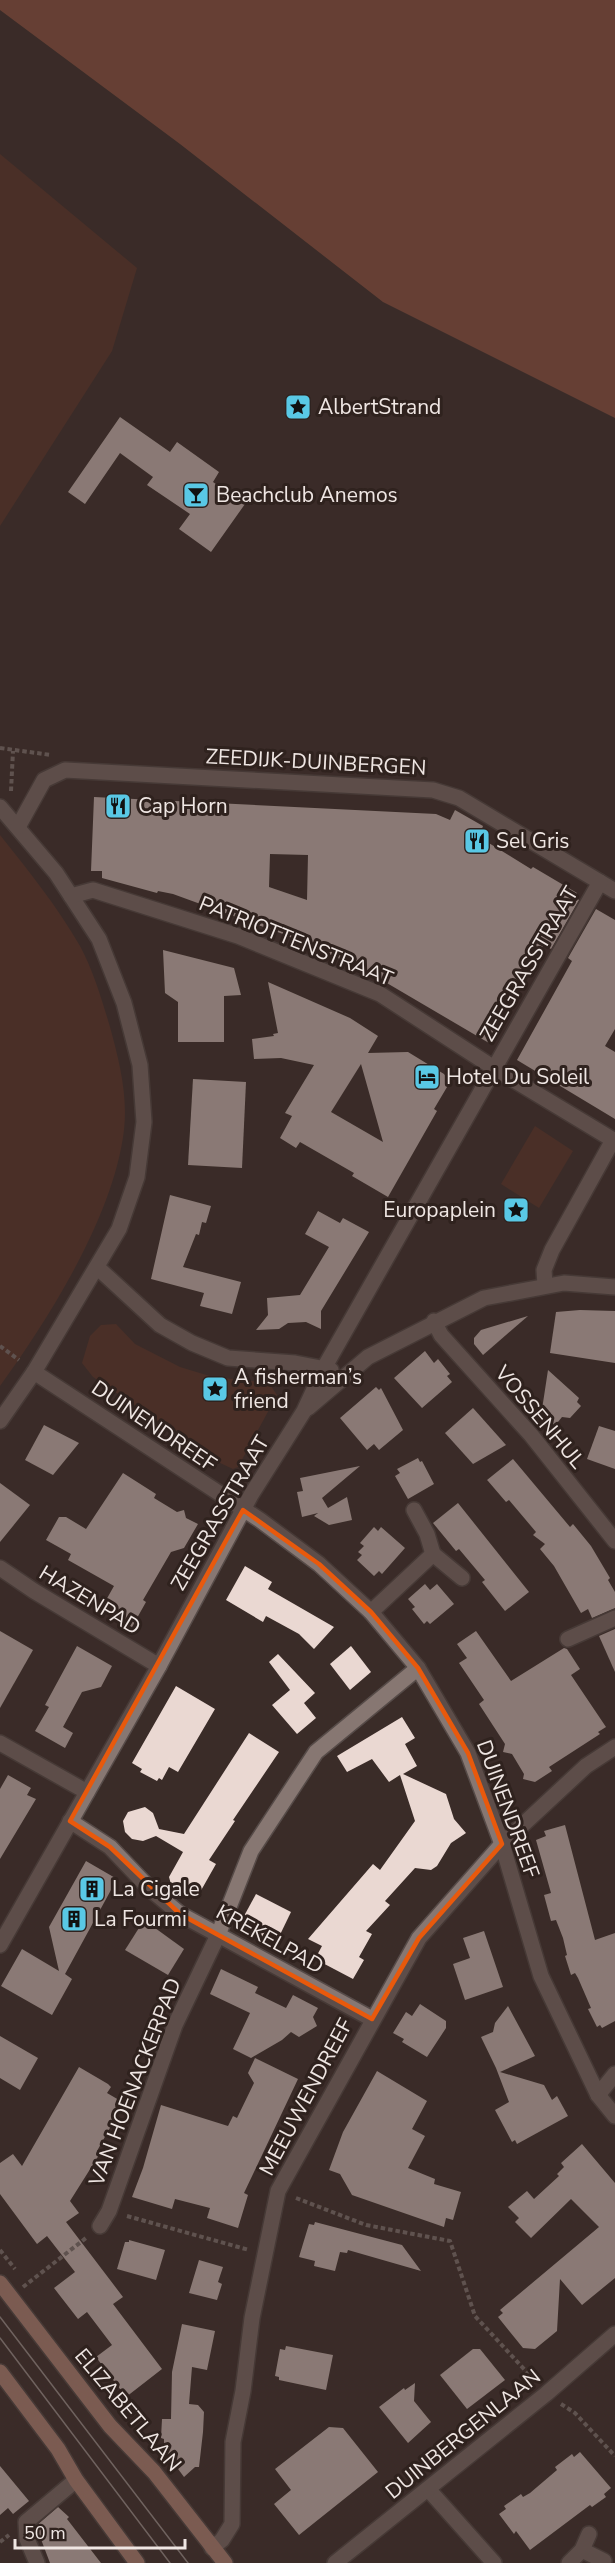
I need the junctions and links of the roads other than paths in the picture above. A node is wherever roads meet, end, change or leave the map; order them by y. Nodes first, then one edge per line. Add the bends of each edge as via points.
1 (2, 809) edge
2 (18, 827) junction
3 (600, 882) junction
4 (615, 891) edge
5 (71, 896) junction
6 (494, 1068) junction
7 (614, 1140) edge
8 (98, 1268) junction
9 (545, 1285) junction
10 (615, 1287) edge
11 (434, 1321) junction
12 (324, 1368) junction
13 (34, 1372) junction
14 (345, 1376) junction
15 (304, 1411) junction
16 (0, 1421) edge
17 (243, 1510) junction
18 (414, 1510) dead end
19 (615, 1541) edge
20 (434, 1554) junction
21 (0, 1568) edge
22 (462, 1578) dead end
23 (371, 1612) junction
24 (615, 1618) edge
25 (568, 1640) dead end
26 (159, 1666) junction
27 (418, 1668) junction
28 (0, 1743) edge
29 (615, 1747) edge
30 (87, 1792) junction
31 (70, 1821) junction
32 (502, 1844) junction
33 (218, 1935) junction
34 (0, 1945) edge
35 (372, 2019) junction
36 (615, 2074) edge
37 (598, 2095) junction
38 (615, 2116) edge
39 (100, 2226) road end
40 (0, 2283) edge
41 (615, 2334) edge
42 (0, 2372) edge
43 (76, 2480) junction
44 (428, 2489) junction
45 (589, 2534) dead end
46 (212, 2548) junction
47 (582, 2550) junction
48 (604, 2561) dead end
49 (37, 2563) edge
50 (137, 2563) edge
51 (225, 2563) edge
52 (335, 2563) edge
53 (494, 2563) edge
54 (569, 2563) edge

1 - 2 street
2 - 3 street, ZEEDIJK-DUINBERGEN via 44,780 65,770 433,790 459,798
2 - 5 street
3 - 4 street, ZEEDIJK-DUINBERGEN
3 - 6 street, ZEEGRASSTRAAT
5 - 6 street, PATRIOTTENSTRAAT via 93,890 249,940 380,994
5 - 8 street via 99,939 124,1003 140,1065 144,1122 137,1177 119,1229
6 - 7 street, PATRIOTTENSTRAAT
6 - 12 street, ZEEGRASSTRAAT
7 - 9 street via 552,1250 544,1270
8 - 12 street via 160,1325 192,1343 228,1358
8 - 13 street
9 - 10 street via 588,1283
9 - 11 street via 484,1298
11 - 14 street via 368,1357
11 - 19 street, VOSSENHUL via 441,1335 531,1435
12 - 14 street
12 - 15 street, ZEEGRASSTRAAT
13 - 16 street
13 - 17 street, DUINENDREEF
14 - 15 street
15 - 17 street, ZEEGRASSTRAAT
17 - 23 street, DUINENDREEF via 319,1564
17 - 26 street, ZEEGRASSTRAAT
18 - 20 street
20 - 22 street
20 - 23 street
21 - 26 street, HAZENPAD
23 - 27 street, DUINENDREEF
24 - 25 street
26 - 30 street, ZEEGRASSTRAAT
27 - 32 street, DUINENDREEF via 468,1753
27 - 33 street, VAN HOENACKERPAD via 316,1752 251,1851
28 - 30 street
29 - 32 street, MEEUWENDREEF via 586,1766
30 - 31 street, ZEEGRASSTRAAT
31 - 33 street, KREKELPAD via 110,1847 180,1914
31 - 34 street, ZEEGRASSTRAAT
32 - 35 street, MEEUWENDREEF via 419,1938
32 - 37 street, DUINENDREEF via 541,1976
33 - 35 street, KREKELPAD
33 - 39 street, VAN HOENACKERPAD via 175,2025
35 - 46 street, MEEUWENDREEF via 278,2191 252,2318 233,2442 232,2524
36 - 37 street
37 - 38 street, DUINENDREEF
40 - 46 main road, ELIZABETLAAN via 110,2426 154,2472
41 - 44 street, DUINBERGENLAAN
42 - 43 main road via 58,2449
43 - 49 street via 26,2522 27,2539
43 - 50 main road
44 - 52 street, DUINBERGENLAAN
44 - 53 street
45 - 47 street
46 - 51 main road, ELIZABETLAAN
47 - 48 street
47 - 54 street

